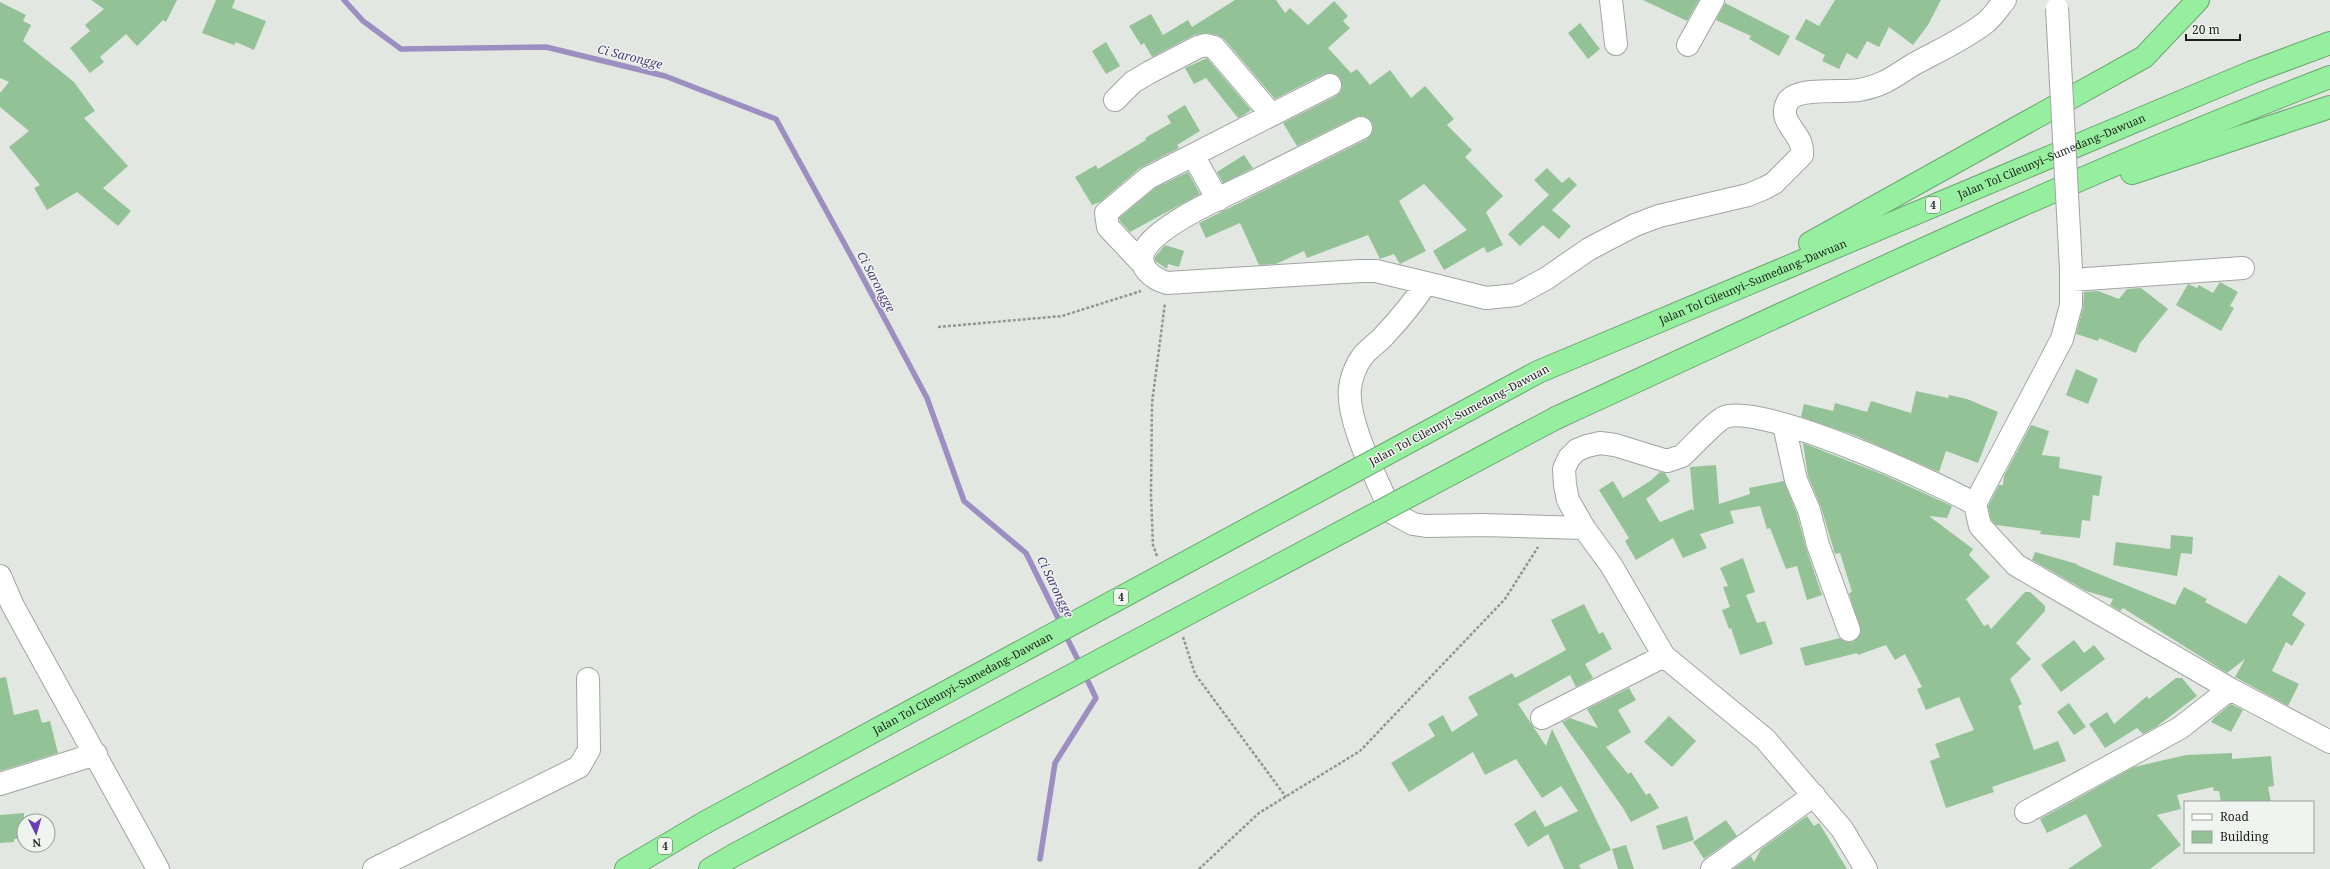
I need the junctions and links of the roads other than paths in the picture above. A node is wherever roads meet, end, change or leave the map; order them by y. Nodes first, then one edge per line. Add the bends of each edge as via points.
1 (1612, 0) edge
2 (1713, 0) edge
3 (2005, 0) edge
4 (2198, 0) edge
5 (2057, 4) edge
6 (2330, 43) edge
7 (1616, 44) dead end
8 (1688, 45) dead end
9 (2330, 77) edge
10 (1330, 85) dead end
11 (1115, 100) dead end
12 (2330, 107) edge
13 (1272, 114) junction
14 (1360, 128) dead end
15 (1193, 155) junction
16 (1218, 200) junction
17 (1987, 221) junction
18 (1141, 262) junction
19 (2243, 268) dead end
20 (2072, 275) junction
21 (1426, 283) junction
22 (1718, 294) junction
23 (1784, 425) junction
24 (1976, 504) junction
25 (1584, 528) junction
26 (0, 576) edge
27 (1849, 630) dead end
28 (1664, 656) junction
29 (588, 679) dead end
30 (2230, 689) junction
31 (1542, 718) dead end
32 (2330, 742) edge
33 (96, 754) junction
34 (0, 784) edge
35 (1814, 795) junction
36 (2026, 812) dead end
37 (158, 869) edge
38 (374, 869) edge
39 (626, 869) edge
40 (710, 869) edge
41 (1712, 869) edge
42 (1866, 869) edge

1 - 7 street
2 - 8 street
3 - 21 street via 1987,22 1887,82 1859,90 1815,91 1791,98 1786,105 1785,116 1800,140 1802,155 1774,183 1764,188 1748,195 1659,216 1635,225 1589,249 1547,278 1516,295 1486,298
4 - 22 highway via 2144,57
5 - 20 street, bridge
6 - 22 highway, Jalan Tol Cileunyi–Sumedang–Dawuan / 4 via 2244,75
9 - 17 highway via 2260,104
10 - 13 street
11 - 13 street via 1140,78 1198,47 1209,45 1214,47
12 - 17 highway
13 - 15 street
14 - 16 street
15 - 16 street
15 - 18 street via 1148,178 1106,213 1108,227
16 - 18 street via 1186,216 1150,242 1143,252
17 - 40 highway, bridge via 1556,418
18 - 21 street via 1145,269 1167,283 1360,271 1376,271
19 - 20 street
20 - 24 street via 2070,305 2062,339
21 - 25 street via 1416,299 1363,356 1356,367 1350,388 1357,430 1391,512 1413,524 1426,526
22 - 39 highway, Jalan Tol Cileunyi–Sumedang–Dawuan / 4, bridge via 1538,372 704,823
23 - 24 street via 1901,467
23 - 25 street via 1740,414 1723,418 1682,456 1674,460 1658,460 1615,445 1600,443 1577,450 1564,468 1565,485 1568,500
23 - 27 street via 1796,480 1809,510 1818,544
24 - 30 street via 1980,526 2016,564
25 - 28 street via 1611,565
26 - 33 street
28 - 31 street
28 - 35 street via 1765,739
29 - 38 street via 590,750 579,767
30 - 32 street
30 - 36 street via 2180,728
33 - 34 street
33 - 37 street
35 - 41 street
35 - 42 street via 1842,830

